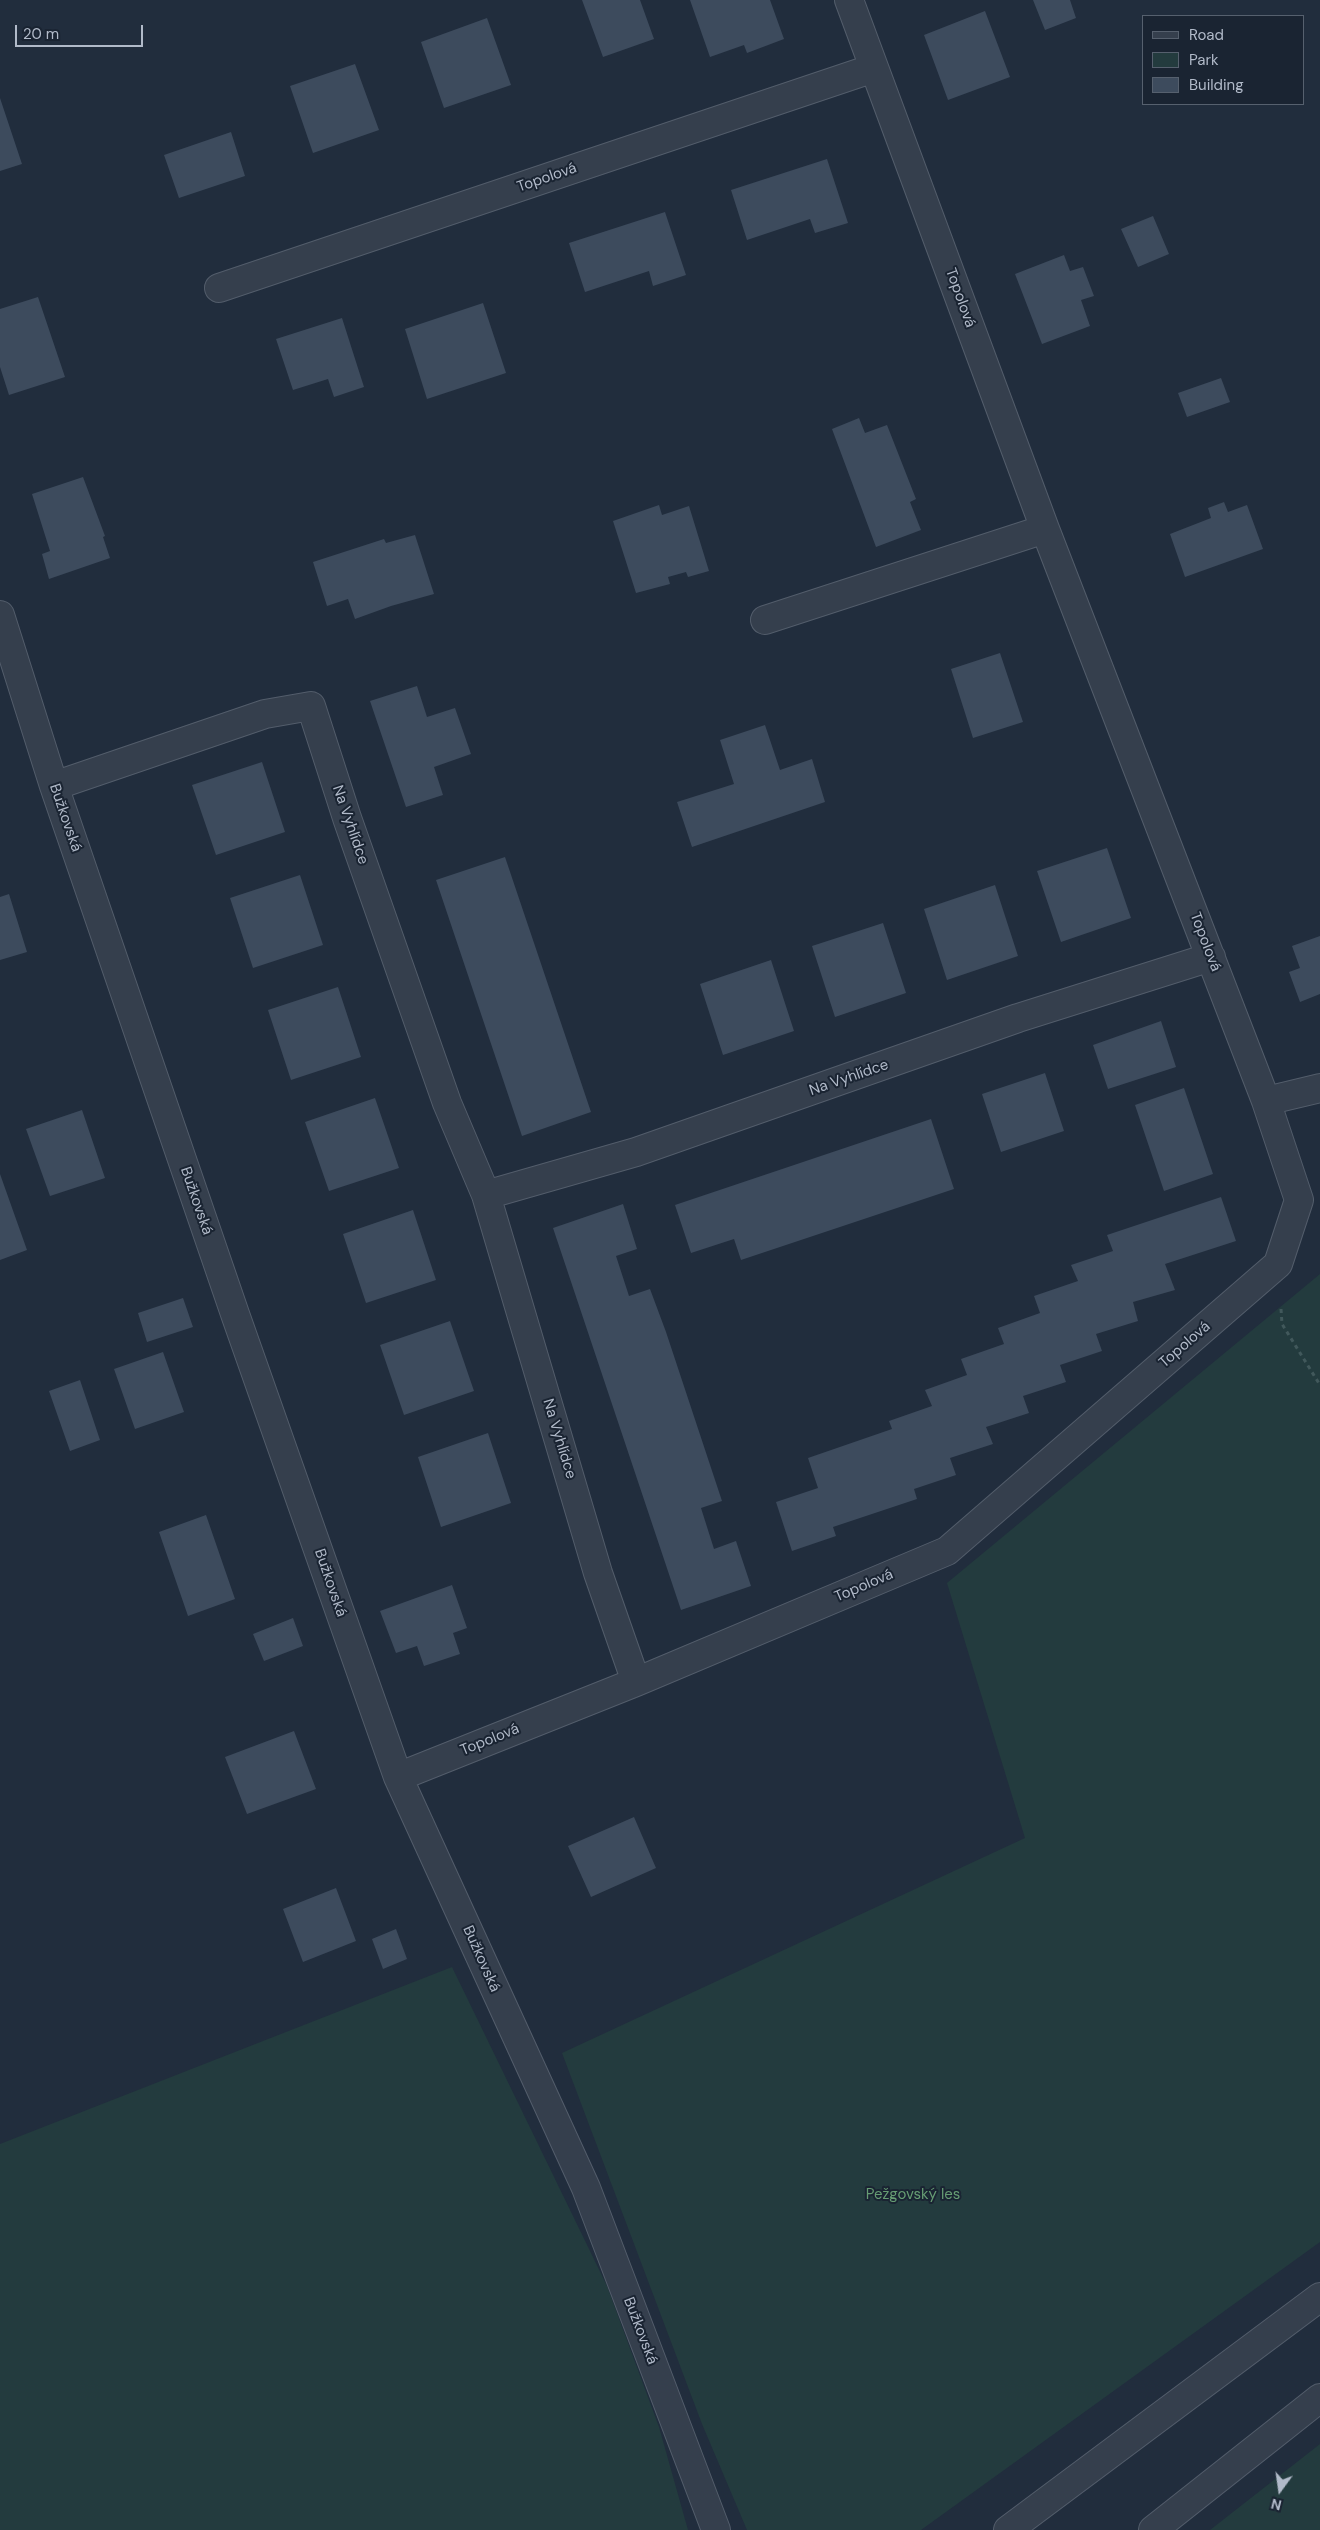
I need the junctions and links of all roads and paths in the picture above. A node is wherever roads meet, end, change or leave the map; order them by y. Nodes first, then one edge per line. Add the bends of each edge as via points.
1 (849, 0) edge
2 (874, 68) junction
3 (219, 288) dead end
4 (1045, 529) junction
5 (0, 615) edge
6 (765, 620) dead end
7 (54, 786) junction
8 (1211, 957) junction
9 (1320, 1088) edge
10 (1266, 1101) junction
11 (486, 1195) junction
12 (1278, 1264) junction
13 (1320, 1385) edge
14 (636, 1682) junction
15 (398, 1776) junction
16 (1320, 2297) edge
17 (1320, 2398) edge
18 (716, 2530) edge
19 (1008, 2530) edge
20 (1153, 2530) edge

1 - 2 street, Topolová
2 - 3 street, Topolová
2 - 4 street, Topolová
4 - 6 street
4 - 8 street, Topolová
5 - 7 street, Bužkovská
7 - 11 street, Na Vyhlídce via 265,714 311,706 447,1103
7 - 15 street, Bužkovská
8 - 10 street, Topolová
8 - 11 street, Na Vyhlídce via 1018,1018 636,1152
9 - 10 street
10 - 12 street, Topolová via 1299,1200
11 - 14 street, Na Vyhlídce via 598,1573
12 - 13 path via 1282,1324
12 - 14 street, Topolová via 947,1552
14 - 15 street, Topolová
15 - 18 street, Bužkovská via 586,2188
16 - 19 street
17 - 20 street

